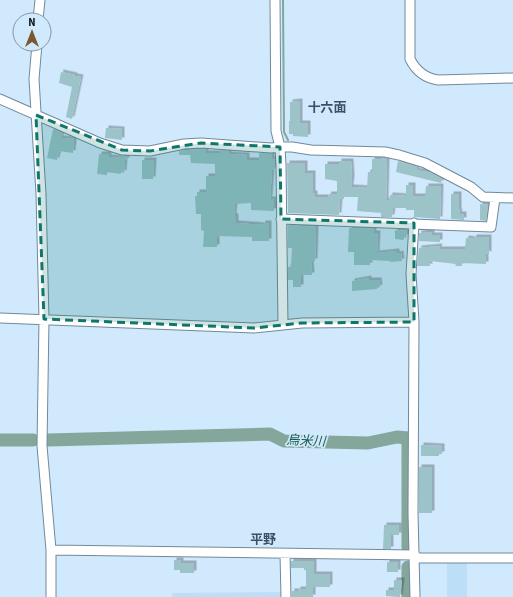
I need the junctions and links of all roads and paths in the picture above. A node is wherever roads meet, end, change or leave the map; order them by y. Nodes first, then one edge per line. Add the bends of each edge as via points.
1 (40, 0) edge
2 (274, 0) edge
3 (410, 0) edge
4 (39, 12) edge
5 (36, 52) edge
6 (513, 78) edge
7 (0, 98) edge
8 (36, 115) junction
9 (280, 147) junction
10 (494, 198) junction
11 (513, 198) edge
12 (281, 219) junction
13 (414, 224) junction
14 (0, 318) edge
15 (44, 319) junction
16 (414, 322) junction
17 (283, 324) junction
18 (51, 550) junction
19 (285, 554) junction
20 (415, 557) junction
21 (513, 558) edge
22 (51, 597) edge
23 (286, 597) edge
24 (415, 597) edge

1 - 4 street
2 - 9 street via 276,131
3 - 6 street via 410,59 423,75 438,80
5 - 8 street via 34,79
7 - 8 street
8 - 9 street via 122,150 150,152 201,143
8 - 15 street
9 - 10 street via 385,152 399,155 425,163 471,187 484,197
9 - 12 street
10 - 11 street
10 - 13 street via 491,227
12 - 13 street
12 - 17 street
13 - 16 street via 411,274
14 - 15 street
15 - 17 street via 254,328
15 - 18 street via 42,446
16 - 17 street
16 - 20 street
18 - 19 street
18 - 22 street
19 - 20 street
19 - 23 street
20 - 21 street
20 - 24 street

